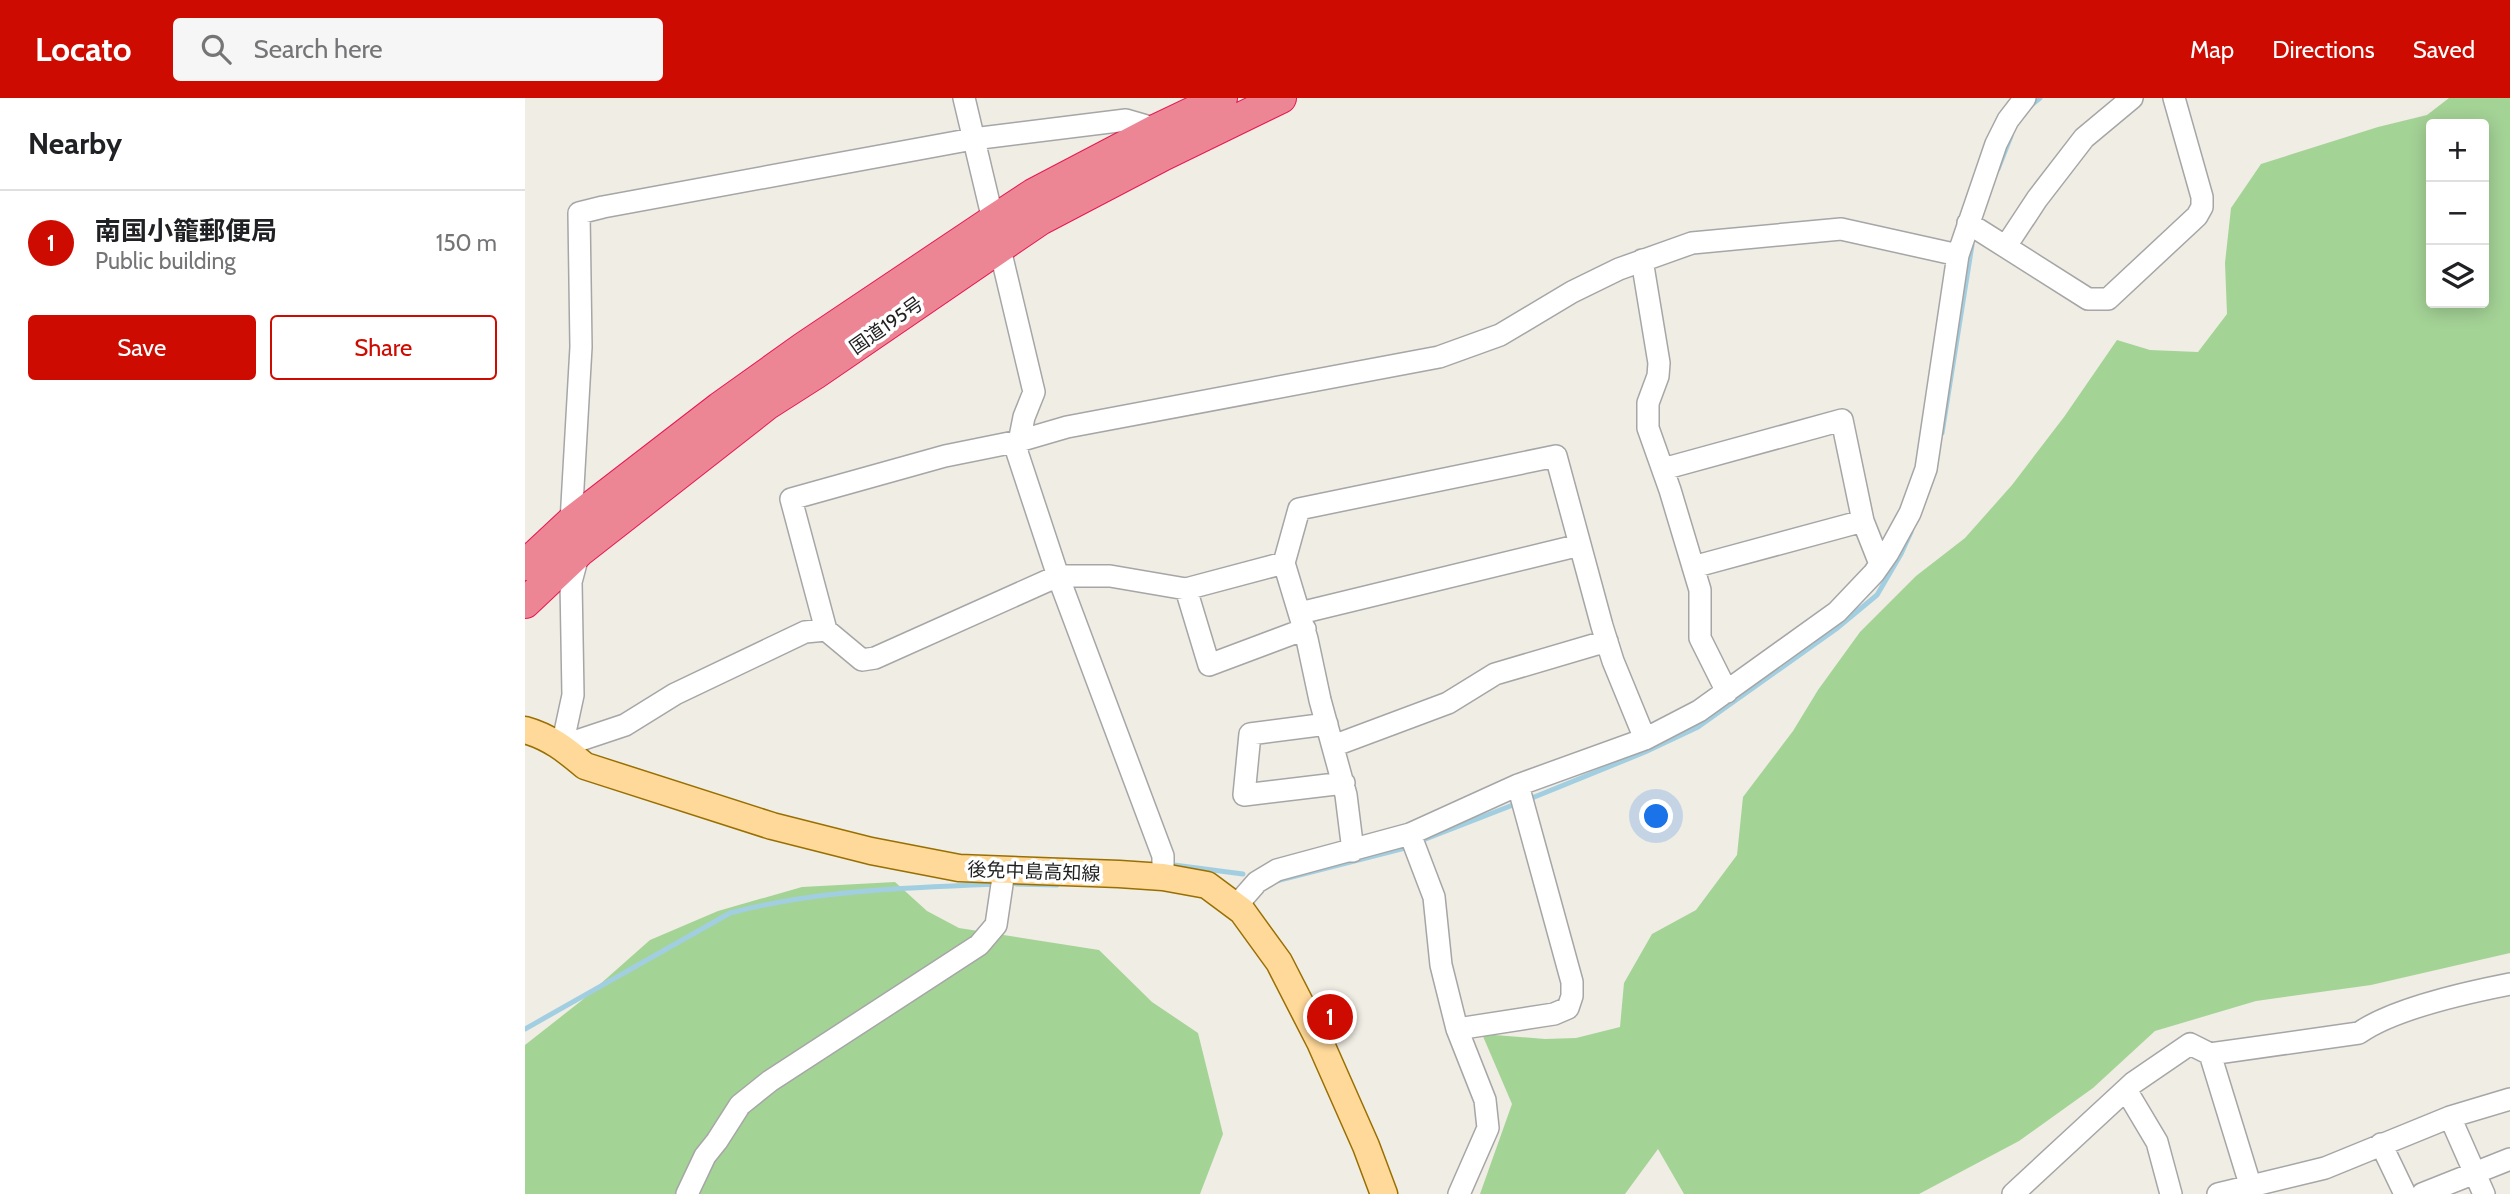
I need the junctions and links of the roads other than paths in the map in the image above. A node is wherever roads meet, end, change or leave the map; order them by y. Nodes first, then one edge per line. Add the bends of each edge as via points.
1 (964, 98) edge
2 (1222, 98) edge
3 (1281, 98) edge
4 (2025, 98) edge
5 (2132, 98) edge
6 (2174, 98) edge
7 (1157, 129) junction
8 (973, 139) junction
9 (1968, 223) junction
10 (996, 234) junction
11 (2006, 246) junction
12 (1958, 255) junction
13 (1642, 260) junction
14 (1019, 441) junction
15 (1663, 469) junction
16 (1863, 521) junction
17 (571, 523) junction
18 (1580, 545) junction
19 (579, 552) junction
20 (1284, 562) junction
21 (1880, 564) junction
22 (525, 565) edge
23 (1693, 567) junction
24 (1058, 576) junction
25 (1186, 589) junction
26 (525, 603) edge
27 (1302, 621) junction
28 (826, 630) junction
29 (1607, 641) junction
30 (1727, 692) junction
31 (1327, 724) junction
32 (525, 730) edge
33 (1645, 739) junction
34 (1333, 746) junction
35 (562, 747) junction
36 (1343, 783) junction
37 (1519, 790) junction
38 (1410, 834) junction
39 (1353, 851) junction
40 (1004, 871) junction
41 (1163, 877) junction
42 (1236, 906) junction
43 (2510, 984) edge
44 (1457, 1029) junction
45 (2210, 1054) junction
46 (2126, 1090) junction
47 (2510, 1098) edge
48 (2450, 1117) junction
49 (2381, 1144) junction
50 (2510, 1159) edge
51 (2475, 1173) junction
52 (2252, 1190) edge
53 (687, 1194) edge
54 (1384, 1194) edge
55 (1459, 1194) edge
56 (2013, 1194) edge
57 (2171, 1194) edge
58 (2218, 1194) edge
59 (2405, 1194) edge
60 (2422, 1194) edge
61 (2484, 1194) edge

1 - 8 street
2 - 7 highway, 国道195号
3 - 10 highway, 国道195号 via 1040,220
4 - 9 street via 1996,144
5 - 11 street via 2084,138
6 - 11 street via 2202,207 2113,295 2088,299
7 - 8 street via 1126,120
7 - 10 highway, 国道195号 via 1033,194
8 - 10 street
8 - 17 street via 579,213 581,347
9 - 11 street
9 - 12 street
10 - 14 street via 1034,392
10 - 17 highway, 国道195号 via 794,354
10 - 19 highway, 国道195号
12 - 13 street via 1824,229 1692,243
12 - 21 street via 1926,469 1910,513
13 - 14 street via 1572,292 1500,335 1439,357 1067,427
13 - 15 street via 1659,363 1647,419
14 - 24 street via 1017,452
14 - 28 street via 791,499
15 - 16 street via 1842,420
15 - 23 street
16 - 21 street
16 - 23 street
17 - 19 street
17 - 22 highway, 国道195号
18 - 20 street via 1556,457 1299,509
18 - 27 street
18 - 29 street
19 - 26 highway, 国道195号
19 - 35 street via 572,582 573,695
20 - 25 street
20 - 27 street
21 - 30 street via 1837,612
23 - 30 street via 1702,597 1700,638
24 - 25 street via 1110,576
24 - 28 street via 875,658 862,660
24 - 41 street via 1163,856
25 - 27 street via 1209,665
27 - 31 street
28 - 35 street via 805,632 674,694 625,725
29 - 33 street
29 - 34 street via 1495,674 1448,703
30 - 33 street
31 - 34 street
31 - 36 street via 1250,734 1244,795
32 - 35 main road, 後免中島高知線
33 - 37 street
34 - 36 street
35 - 40 main road, 後免中島高知線 via 585,766 772,826 908,859
36 - 39 street
37 - 38 street
37 - 44 street via 1572,996 1568,1008 1554,1014
38 - 39 street
38 - 44 street via 1434,897 1441,965
39 - 42 street via 1268,874
40 - 41 main road, 後免中島高知線
40 - 53 street via 996,925 979,945 740,1105 705,1156
41 - 42 main road, 後免中島高知線 via 1207,886
42 - 54 main road, 後免中島高知線 via 1279,962 1320,1042
43 - 45 street via 2375,1022 2359,1033
44 - 55 street via 1485,1100 1488,1128
45 - 46 street via 2190,1044
45 - 52 street
46 - 56 street
46 - 57 street via 2157,1142
47 - 48 street
48 - 49 street
48 - 51 street
49 - 52 street via 2325,1168
49 - 59 street
50 - 51 street
51 - 60 street
51 - 61 street
52 - 58 street

